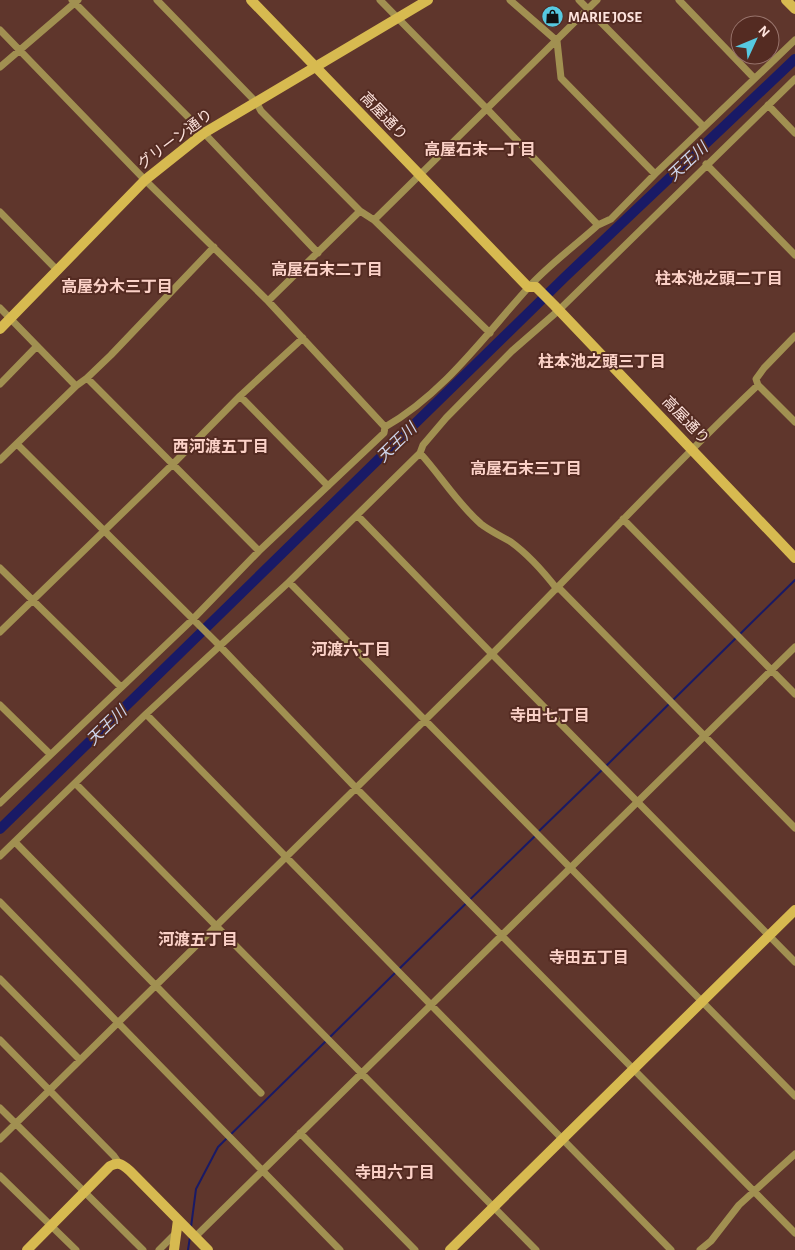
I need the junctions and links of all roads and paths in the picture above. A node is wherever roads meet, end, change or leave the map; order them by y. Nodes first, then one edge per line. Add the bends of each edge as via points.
1 (157, 0) edge
2 (251, 0) edge
3 (380, 0) edge
4 (428, 0) edge
5 (510, 0) edge
6 (579, 0) edge
7 (597, 0) edge
8 (679, 0) edge
9 (786, 0) edge
10 (75, 1) edge
11 (589, 9) junction
12 (795, 9) edge
13 (398, 19) junction
14 (0, 30) edge
15 (795, 40) edge
16 (557, 41) junction
17 (18, 50) junction
18 (315, 67) junction
19 (0, 68) edge
20 (754, 78) junction
21 (795, 79) edge
22 (256, 102) junction
23 (768, 105) junction
24 (487, 109) junction
25 (704, 126) junction
26 (204, 132) junction
27 (795, 132) edge
28 (706, 164) junction
29 (419, 174) junction
30 (655, 174) junction
31 (145, 180) junction
32 (360, 211) junction
33 (0, 212) edge
34 (374, 220) junction
35 (598, 225) junction
36 (214, 247) junction
37 (318, 253) junction
38 (795, 255) edge
39 (58, 271) junction
40 (528, 287) junction
41 (268, 301) junction
42 (556, 307) junction
43 (0, 308) edge
44 (10, 319) junction
45 (0, 329) edge
46 (490, 333) junction
47 (795, 336) edge
48 (304, 338) junction
49 (37, 346) junction
50 (87, 378) junction
51 (0, 384) edge
52 (758, 385) junction
53 (76, 386) junction
54 (240, 396) junction
55 (795, 422) edge
56 (385, 427) junction
57 (17, 444) junction
58 (692, 448) junction
59 (420, 453) junction
60 (0, 460) edge
61 (174, 463) junction
62 (328, 486) junction
63 (357, 515) junction
64 (623, 519) junction
65 (103, 530) junction
66 (259, 551) junction
67 (795, 558) edge
68 (0, 568) edge
69 (289, 582) junction
70 (558, 588) junction
71 (32, 601) junction
72 (194, 620) junction
73 (0, 632) edge
74 (218, 644) junction
75 (795, 647) edge
76 (492, 654) junction
77 (771, 670) junction
78 (121, 687) junction
79 (795, 694) edge
80 (0, 705) edge
81 (146, 714) junction
82 (425, 720) junction
83 (705, 736) junction
84 (50, 754) junction
85 (76, 784) junction
86 (356, 788) junction
87 (637, 801) junction
88 (0, 803) edge
89 (795, 828) edge
90 (15, 842) junction
91 (0, 856) edge
92 (285, 858) junction
93 (570, 868) junction
94 (0, 902) edge
95 (795, 910) edge
96 (216, 925) junction
97 (502, 936) junction
98 (769, 936) junction
99 (795, 962) edge
100 (0, 979) edge
101 (155, 986) junction
102 (702, 1002) junction
103 (431, 1006) junction
104 (118, 1023) junction
105 (0, 1040) edge
106 (80, 1060) junction
107 (633, 1069) junction
108 (361, 1074) junction
109 (50, 1089) junction
110 (261, 1093) dead end
111 (795, 1096) edge
112 (0, 1108) edge
113 (15, 1123) junction
114 (300, 1133) junction
115 (0, 1139) edge
116 (562, 1140) junction
117 (795, 1154) edge
118 (120, 1163) junction
119 (262, 1171) junction
120 (0, 1176) edge
121 (84, 1191) junction
122 (755, 1192) junction
123 (493, 1207) junction
124 (51, 1226) junction
125 (179, 1226) junction
126 (795, 1233) edge
127 (194, 1236) junction
128 (27, 1250) edge
129 (76, 1250) edge
130 (143, 1250) edge
131 (159, 1250) edge
132 (174, 1250) edge
133 (208, 1250) edge
134 (340, 1250) edge
135 (415, 1250) edge
136 (450, 1250) edge
137 (536, 1250) edge
138 (671, 1250) edge
139 (700, 1250) edge

1 - 22 street
2 - 18 street, 高屋通り
3 - 13 street
4 - 13 street, グリーン通り
5 - 16 street
6 - 11 street
7 - 11 street
8 - 20 street
9 - 12 street
10 - 17 street
10 - 26 street
11 - 16 street
11 - 25 street
13 - 18 street, グリーン通り
13 - 24 street
14 - 17 street
15 - 20 street
16 - 24 street
16 - 30 street via 561,78
17 - 19 street
17 - 31 street
18 - 22 street, グリーン通り
18 - 29 street, 高屋通り
20 - 25 street
21 - 23 street
22 - 26 street, グリーン通り
22 - 32 street via 261,111
23 - 27 street
23 - 28 street
24 - 29 street
24 - 35 street
25 - 30 street
26 - 31 street, グリーン通り
26 - 37 street
28 - 38 street
28 - 42 street
29 - 34 street
29 - 40 street, 高屋通り
30 - 35 street via 611,219
31 - 36 street
31 - 39 street, グリーン通り
32 - 34 street
32 - 37 street
33 - 39 street
34 - 46 street
35 - 40 street
36 - 41 street
36 - 50 street
37 - 41 street
39 - 44 street, グリーン通り
40 - 42 street, 高屋通り via 536,287
40 - 46 street
41 - 48 street
42 - 58 street, 高屋通り
42 - 59 street via 446,418
43 - 44 street
44 - 45 street, グリーン通り
44 - 49 street
46 - 56 street via 417,407
47 - 52 street via 764,368 756,379
48 - 54 street
48 - 56 street
49 - 51 street
49 - 53 street
50 - 53 street
50 - 61 street
52 - 55 street
52 - 58 street
53 - 57 street
54 - 61 street
54 - 62 street
56 - 62 street via 384,433
57 - 60 street
57 - 65 street
58 - 64 street
58 - 67 street, 高屋通り
59 - 63 street
59 - 70 street via 482,524 536,563
61 - 65 street
61 - 66 street
62 - 66 street
63 - 69 street
63 - 76 street
64 - 70 street
64 - 77 street
65 - 71 street
65 - 72 street
66 - 72 street
68 - 71 street
69 - 74 street
69 - 82 street
70 - 76 street
70 - 83 street
71 - 73 street
71 - 78 street
72 - 74 street
72 - 78 street
74 - 81 street
74 - 86 street
75 - 77 street
76 - 82 street
76 - 87 street
77 - 79 street
77 - 83 street
78 - 84 street
80 - 84 street
81 - 85 street
81 - 92 street
82 - 86 street
82 - 93 street
83 - 87 street
83 - 89 street
84 - 88 street
85 - 90 street
85 - 96 street
86 - 92 street
86 - 97 street
87 - 93 street
87 - 98 street
90 - 91 street
90 - 101 street
92 - 96 street
92 - 103 street
93 - 97 street
93 - 102 street
94 - 104 street
95 - 98 street
96 - 101 street
96 - 108 street
97 - 103 street
97 - 107 street
98 - 99 street
98 - 102 street
100 - 106 street
101 - 104 street
101 - 110 street
102 - 107 street
102 - 111 street
103 - 108 street
103 - 116 street
104 - 106 street
104 - 119 street
105 - 109 street
106 - 109 street
107 - 116 street
107 - 122 street
108 - 114 street
108 - 123 street
109 - 113 street
109 - 118 street
112 - 113 street
113 - 115 street
113 - 121 street
114 - 119 street
114 - 135 street
116 - 123 street
116 - 138 street
117 - 122 street
118 - 121 street via 110,1166
118 - 125 street
119 - 127 street
119 - 134 street
120 - 124 street
121 - 124 street
121 - 130 street
122 - 126 street
122 - 139 street
123 - 136 street
123 - 137 street
124 - 128 street
124 - 129 street
125 - 127 street
125 - 131 street
125 - 132 street
127 - 133 street

